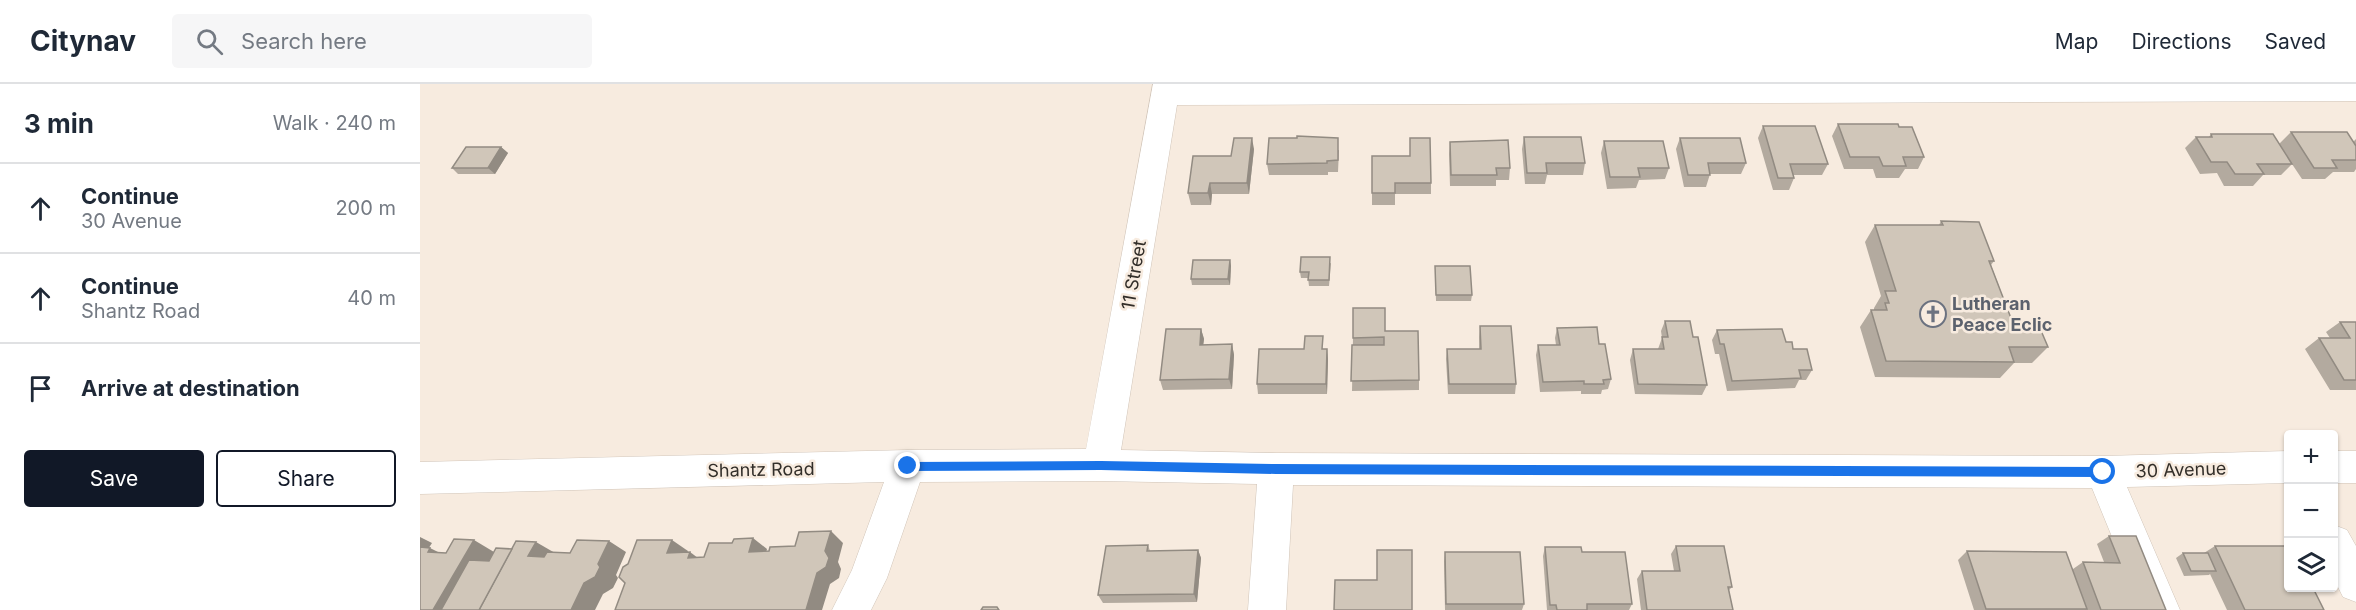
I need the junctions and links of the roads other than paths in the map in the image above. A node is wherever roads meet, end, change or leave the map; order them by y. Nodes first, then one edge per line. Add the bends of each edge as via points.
1 (1166, 90) edge
2 (2356, 91) edge
3 (1101, 465) junction
4 (908, 466) junction
5 (2284, 467) edge
6 (2338, 467) edge
7 (2356, 467) edge
8 (1276, 469) junction
9 (2103, 472) junction
10 (420, 478) edge
11 (2338, 550) edge
12 (2356, 584) edge
13 (851, 610) edge
14 (1267, 610) edge
15 (2161, 610) edge

1 - 2 street
1 - 3 street, 11 Street
3 - 4 street, Shantz Road
3 - 8 street, 30 Avenue
4 - 10 street, Shantz Road
4 - 13 street via 868,578
5 - 9 street, 30 Avenue
6 - 7 street
8 - 9 street, 30 Avenue
8 - 14 street
9 - 15 street
11 - 12 street

